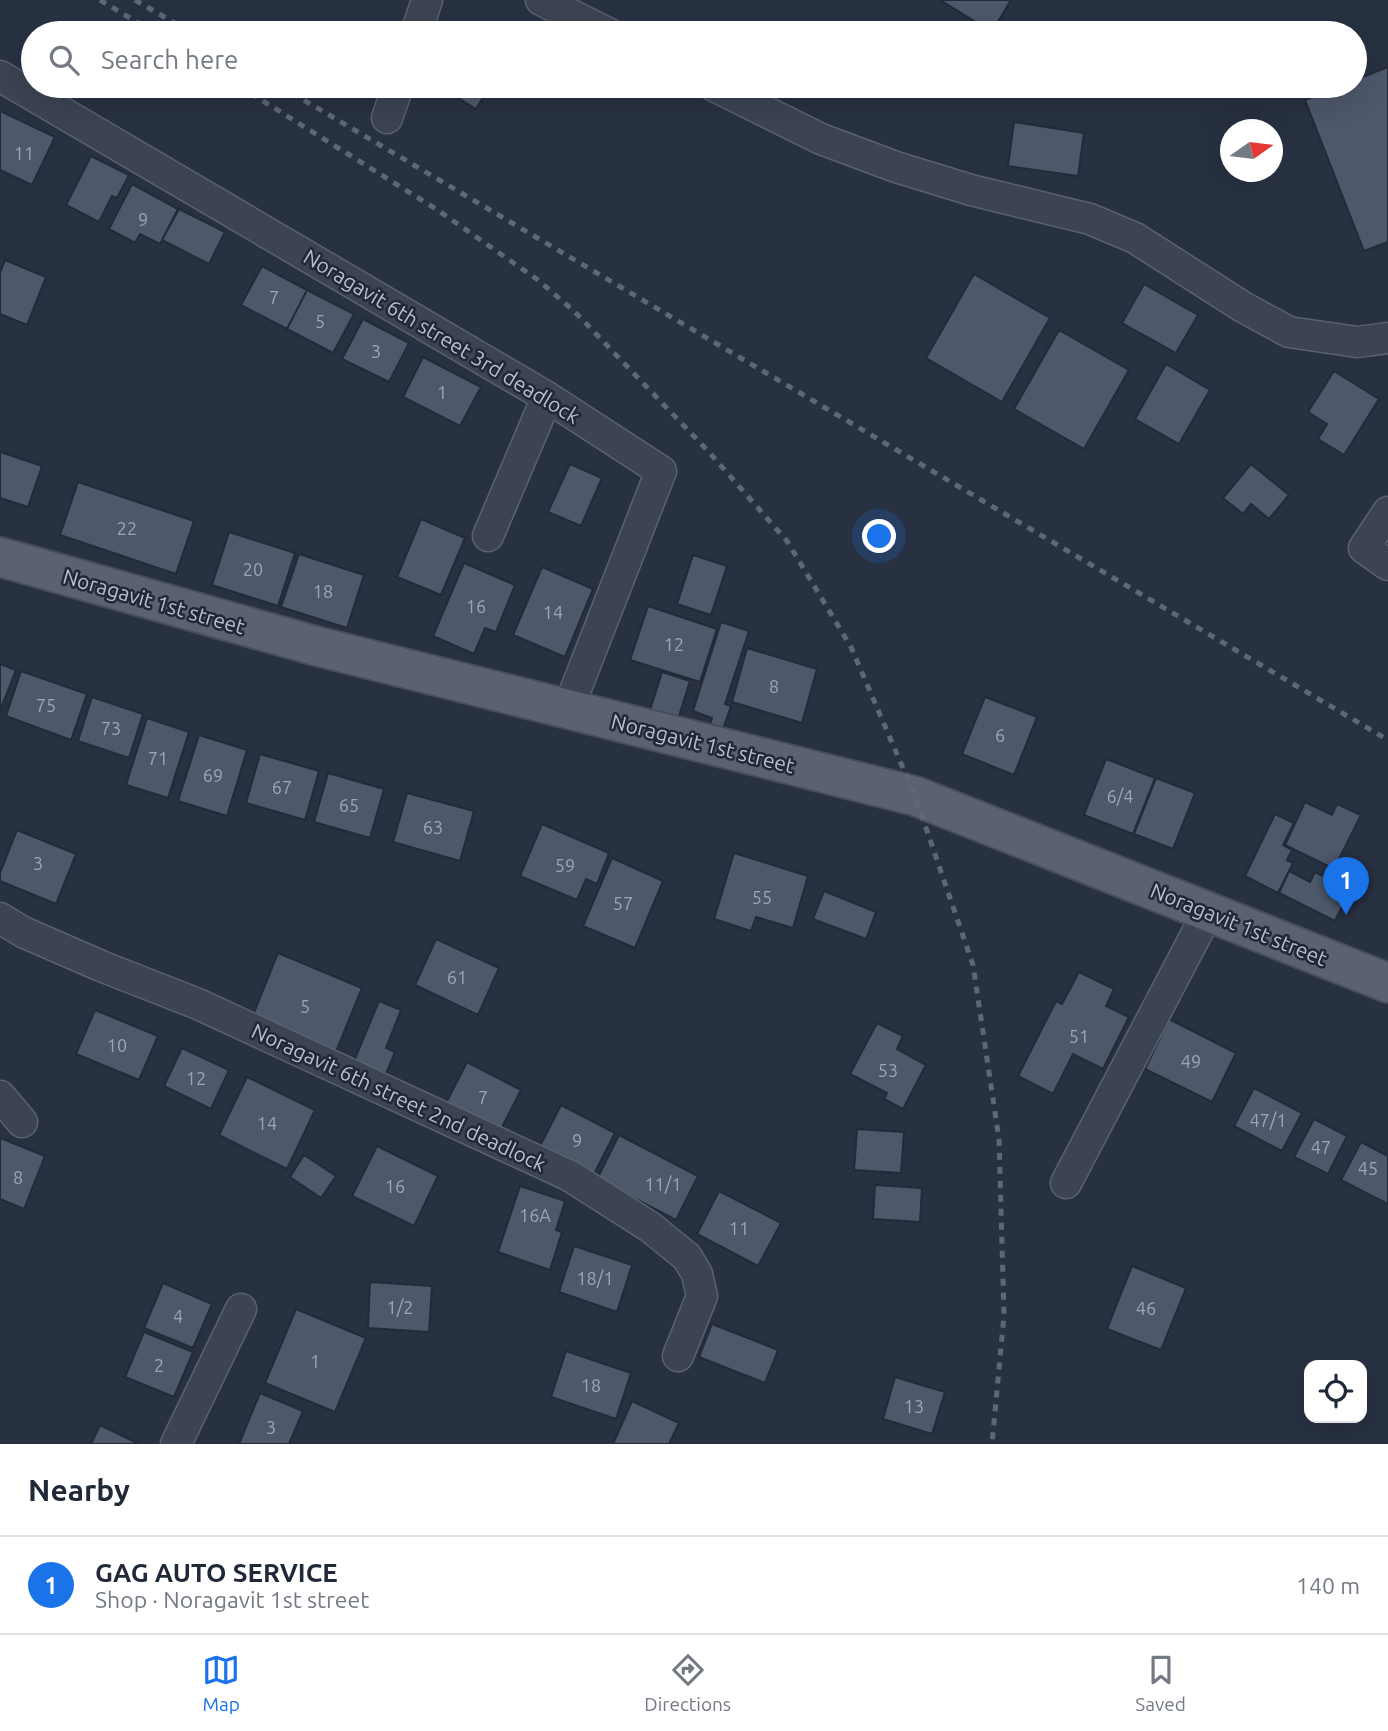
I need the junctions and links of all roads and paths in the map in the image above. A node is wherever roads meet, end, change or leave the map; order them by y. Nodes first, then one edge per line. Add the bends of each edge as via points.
1 (427, 0) edge
2 (541, 0) edge
3 (419, 21) edge
4 (584, 21) edge
5 (0, 76) edge
6 (21, 88) edge
7 (37, 98) edge
8 (394, 98) edge
9 (737, 98) edge
10 (387, 118) dead end
11 (1388, 338) edge
12 (547, 397) junction
13 (1388, 512) edge
14 (488, 537) dead end
15 (0, 557) edge
16 (1388, 565) edge
17 (568, 709) junction
18 (1208, 912) junction
19 (0, 918) edge
20 (1388, 983) edge
21 (0, 1096) edge
22 (22, 1122) dead end
23 (1066, 1183) dead end
24 (241, 1309) dead end
25 (678, 1356) dead end
26 (176, 1444) edge

1 - 3 street
2 - 4 street
5 - 6 street, Noragavit 6th street 3rd deadlock
7 - 12 street, Noragavit 6th street 3rd deadlock
8 - 10 street
9 - 11 street via 821,139 896,167 1102,223 1135,238 1289,332 1357,342
12 - 14 street
12 - 17 street, Noragavit 6th street 3rd deadlock via 661,471
13 - 16 street via 1364,548
15 - 17 main road, Noragavit 1st street via 316,646
17 - 18 main road, Noragavit 1st street via 915,796
18 - 20 main road, Noragavit 1st street
18 - 23 street
19 - 25 street, Noragavit 6th street 2nd deadlock via 570,1176 650,1227 687,1257 702,1296
21 - 22 street
24 - 26 street

